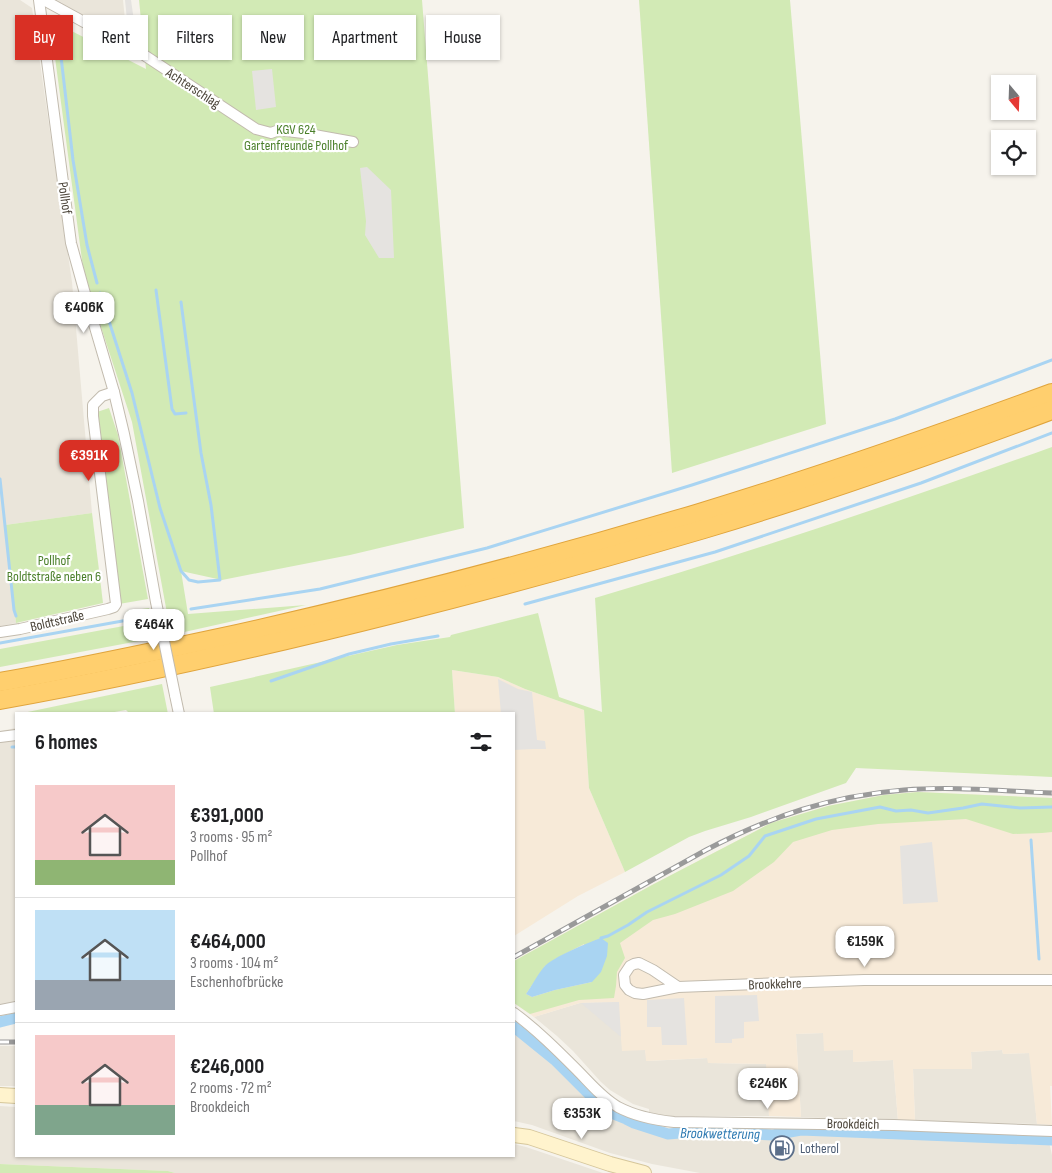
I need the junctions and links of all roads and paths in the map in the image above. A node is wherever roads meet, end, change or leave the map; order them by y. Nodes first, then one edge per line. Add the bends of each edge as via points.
1 (39, 0) edge
2 (44, 0) edge
3 (353, 142) dead end
4 (114, 392) junction
5 (1052, 393) edge
6 (1052, 410) edge
7 (0, 632) edge
8 (0, 682) edge
9 (0, 700) edge
10 (179, 712) edge
11 (15, 735) edge
12 (0, 738) edge
13 (1052, 980) edge
14 (678, 987) junction
15 (15, 1007) edge
16 (0, 1010) edge
17 (515, 1014) edge
18 (0, 1095) edge
19 (15, 1096) edge
20 (1052, 1131) edge
21 (515, 1134) edge
22 (644, 1173) edge

1 - 4 street, Pollhof via 72,243
2 - 3 street, Achterschlag via 144,55 256,128 271,133 279,130
4 - 7 street, Boldtstraße via 102,396 93,405 93,416 116,604
4 - 10 street, Pollhof, bridge
5 - 8 highway via 700,513 477,576 309,618
6 - 9 highway via 847,483 490,589 312,635
11 - 12 street
13 - 14 street, Brookkehre via 864,980
14 - 14 street, Brookkehre via 635,993 625,985 624,975 630,966 639,964
15 - 16 street
17 - 20 street, Brookdeich via 550,1043 600,1094 621,1108 646,1118 674,1122
18 - 19 main road
21 - 22 main road

